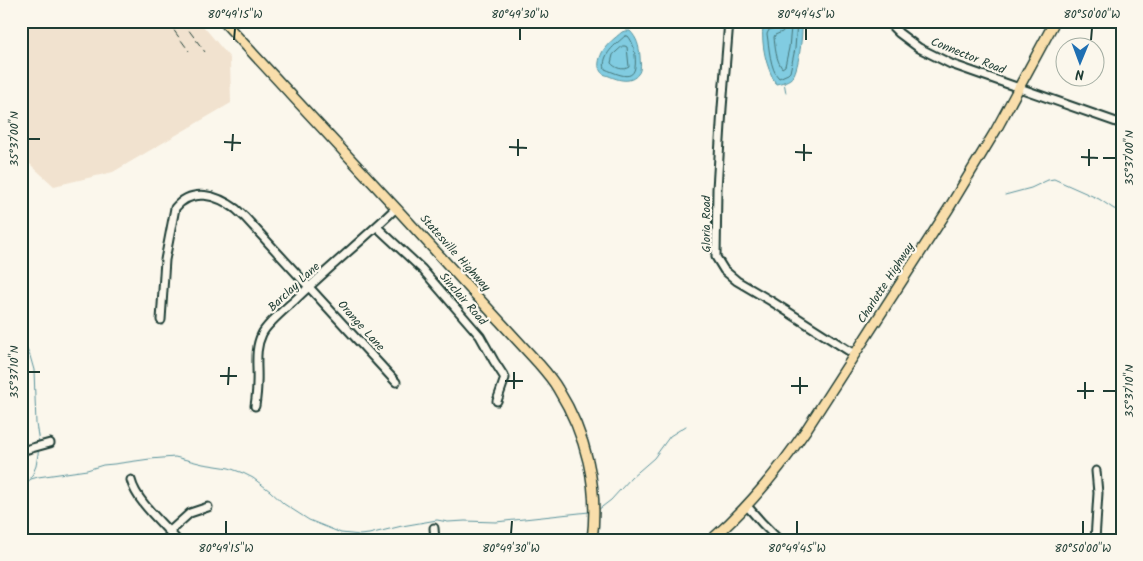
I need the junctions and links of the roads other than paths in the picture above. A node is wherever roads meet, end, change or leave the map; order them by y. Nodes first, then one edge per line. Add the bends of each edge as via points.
1 (223, 21) edge
2 (729, 21) edge
3 (887, 21) edge
4 (1055, 21) edge
5 (1019, 89) junction
6 (1122, 124) edge
7 (396, 208) junction
8 (377, 226) junction
9 (309, 286) junction
10 (161, 320) dead end
11 (854, 354) junction
12 (396, 382) dead end
13 (497, 401) dead end
14 (255, 406) dead end
15 (50, 443) dead end
16 (21, 452) edge
17 (1096, 471) dead end
18 (131, 480) dead end
19 (747, 506) junction
20 (208, 507) dead end
21 (434, 528) dead end
22 (170, 532) junction
23 (177, 540) edge
24 (435, 540) edge
25 (592, 540) edge
26 (711, 540) edge
27 (779, 540) edge
28 (1094, 540) edge

1 - 7 main road, Statesville Highway
2 - 11 street, Gloria Road via 716,257 724,270 737,281
3 - 5 street, Connector Road via 929,54
4 - 5 main road, Charlotte Highway
5 - 6 street, Connector Road
5 - 11 main road, Charlotte Highway via 949,208
7 - 8 street, Barclay Lane
7 - 25 main road, Statesville Highway via 539,364 572,412 590,468 594,496
8 - 9 street, Barclay Lane
8 - 13 street, Sinclair Road via 422,270 480,336 505,378
9 - 10 street, Orange Lane via 236,209 216,198 192,196 180,203 173,215 164,260
9 - 12 street, Orange Lane
9 - 14 street, Barclay Lane via 262,332 258,344
11 - 19 main road, Charlotte Highway via 799,440
15 - 16 street
17 - 28 street via 1098,493
18 - 22 street via 141,500
19 - 26 main road, Charlotte Highway
19 - 27 street
20 - 22 street via 190,514
21 - 24 street
22 - 23 street

